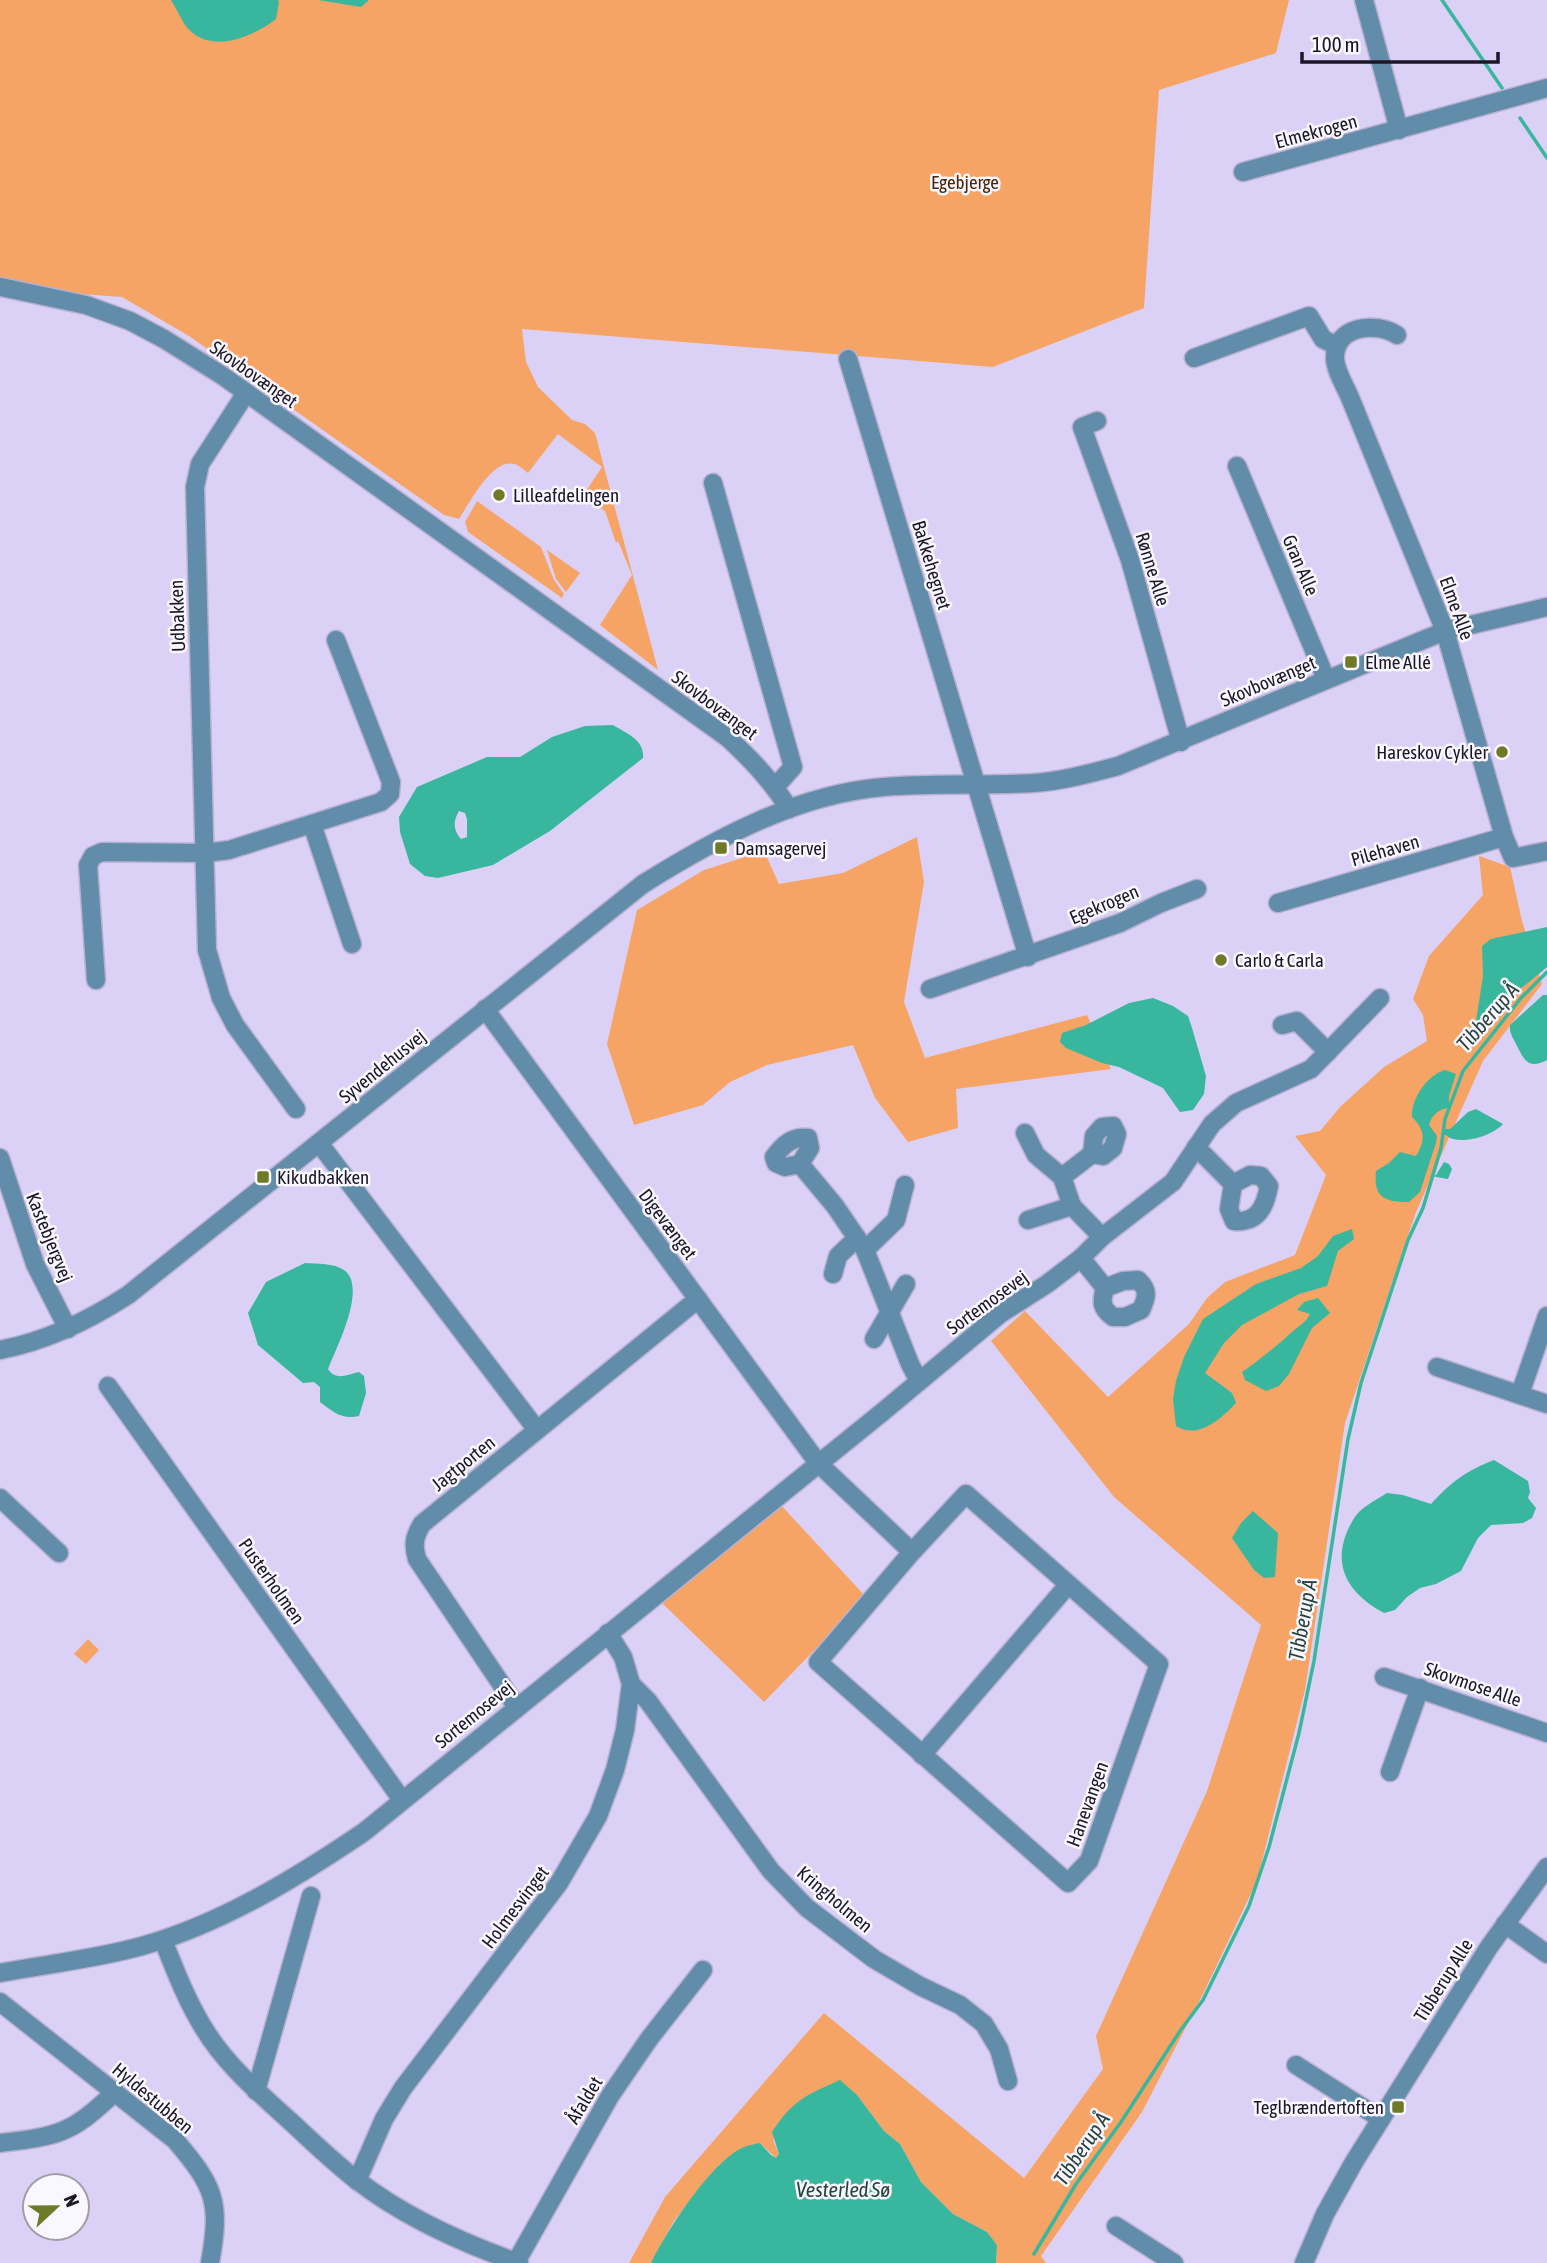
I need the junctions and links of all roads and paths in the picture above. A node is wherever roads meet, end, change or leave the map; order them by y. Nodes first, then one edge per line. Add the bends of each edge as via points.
1 (1364, 0) edge
2 (1547, 88) edge
3 (1399, 130) junction
4 (1243, 172) dead end
5 (1, 287) edge
6 (1397, 335) dead end
7 (1337, 346) junction
8 (1194, 358) dead end
9 (848, 359) dead end
10 (246, 393) junction
11 (1097, 421) dead end
12 (1237, 466) dead end
13 (713, 483) dead end
14 (1547, 607) edge
15 (1444, 631) junction
16 (336, 640) dead end
17 (1326, 679) junction
18 (1181, 742) junction
19 (977, 784) junction
20 (775, 787) junction
21 (789, 809) junction
22 (312, 824) junction
23 (1504, 838) junction
24 (1547, 851) edge
25 (205, 853) junction
26 (1197, 889) dead end
27 (1278, 903) dead end
28 (352, 944) dead end
29 (1028, 957) junction
30 (96, 980) dead end
31 (930, 989) dead end
32 (1380, 998) dead end
33 (485, 1009) junction
34 (1282, 1025) dead end
35 (1328, 1052) junction
36 (296, 1109) dead end
37 (1025, 1133) dead end
38 (319, 1143) junction
39 (1196, 1147) junction
40 (1092, 1154) dead end
41 (0, 1158) edge
42 (800, 1164) dead end
43 (1062, 1177) junction
44 (1233, 1184) dead end
45 (905, 1185) dead end
46 (1072, 1206) junction
47 (1028, 1220) dead end
48 (1102, 1237) junction
49 (861, 1244) junction
50 (1081, 1258) junction
51 (833, 1274) dead end
52 (906, 1284) dead end
53 (1105, 1288) dead end
54 (698, 1299) junction
55 (890, 1313) junction
56 (1547, 1316) edge
57 (68, 1329) junction
58 (874, 1339) dead end
59 (0, 1350) edge
60 (1437, 1367) dead end
61 (919, 1381) junction
62 (108, 1386) dead end
63 (1520, 1394) junction
64 (1547, 1404) edge
65 (537, 1430) junction
66 (818, 1464) junction
67 (0, 1497) edge
68 (912, 1552) junction
69 (60, 1553) dead end
70 (1068, 1585) junction
71 (608, 1633) junction
72 (1384, 1677) dead end
73 (631, 1684) junction
74 (1420, 1688) junction
75 (516, 1706) junction
76 (1547, 1733) edge
77 (922, 1755) junction
78 (1390, 1772) dead end
79 (402, 1800) junction
80 (1547, 1867) edge
81 (311, 1896) dead end
82 (1505, 1924) junction
83 (163, 1940) junction
84 (1547, 1954) edge
85 (703, 1970) dead end
86 (0, 1973) edge
87 (0, 2002) edge
88 (1296, 2065) dead end
89 (1008, 2081) dead end
90 (256, 2091) junction
91 (115, 2092) junction
92 (1381, 2119) junction
93 (0, 2143) edge
94 (357, 2180) junction
95 (1116, 2226) dead end
96 (518, 2262) edge
97 (209, 2263) edge
98 (1174, 2263) edge
99 (1304, 2263) edge

1 - 3 street
2 - 3 street, Elmekrogen
3 - 4 street, Elmekrogen
5 - 10 street, Skovbovænget via 86,305 130,321
6 - 7 street via 1361,328 1342,337
7 - 8 street via 1323,339 1308,316
7 - 15 street, Elme Alle via 1336,367
9 - 19 street, Bakkehegnet
10 - 20 street, Skovbovænget via 727,738
10 - 25 street, Udbakken via 200,464 195,487
11 - 18 street, Rønne Alle via 1082,427 1130,560
12 - 17 street, Gran Alle
13 - 20 street via 793,767
14 - 15 street, Skovbovænget
15 - 17 street, Skovbovænget
15 - 23 street, Elme Alle
16 - 22 street via 391,782 390,794 381,802
17 - 18 street, Skovbovænget
18 - 19 street, Skovbovænget via 1074,777
19 - 21 street, Skovbovænget via 883,787
19 - 29 street
20 - 21 street, Skovbovænget
21 - 33 street, Syvendehusvej via 687,856 643,884
22 - 25 street
22 - 28 street
23 - 24 street via 1513,858
23 - 27 street, Pilehaven
25 - 30 street via 102,852 93,856 88,864
25 - 36 street, Udbakken via 207,950 221,998 235,1025
26 - 29 street, Egekrogen
29 - 31 street, Egekrogen
32 - 35 street, Sortemosevej
33 - 38 street, Syvendehusvej
33 - 54 street, Digevænget
34 - 35 street via 1297,1021
35 - 39 street, Sortemosevej via 1311,1069 1236,1103 1212,1124
37 - 43 street via 1036,1155
38 - 57 street, Syvendehusvej via 128,1295
38 - 65 street
39 - 44 street
39 - 48 street, Sortemosevej via 1173,1182
40 - 43 street
41 - 57 street, Kastebjergvej via 35,1264
42 - 49 street
43 - 46 street
45 - 49 street via 896,1220
46 - 47 street
46 - 48 street
48 - 50 street, Sortemosevej
49 - 51 street via 838,1256
49 - 55 street
50 - 53 street
50 - 61 street, Sortemosevej via 1000,1314
52 - 55 street
54 - 65 street, Jagtporten
54 - 66 street, Digevænget
55 - 58 street
55 - 61 street
56 - 63 street
57 - 59 street, Syvendehusvej
60 - 63 street
61 - 66 street, Sortemosevej
62 - 79 street, Pusterholmen
63 - 64 street
65 - 75 street, Jagtporten via 422,1524 414,1547 417,1559
66 - 68 street
66 - 71 street, Sortemosevej
67 - 69 street
68 - 70 street, Hanevangen via 966,1494
68 - 77 street, Hanevangen via 818,1662
70 - 77 street
70 - 77 street, Hanevangen via 1159,1664 1089,1861 1068,1883
71 - 73 street, Holmesvinget via 623,1657
71 - 75 street, Sortemosevej
72 - 74 street, Skovmose Alle
73 - 89 street, Kringholmen via 771,1871 807,1908 874,1959 960,2004 984,2024 999,2049
73 - 94 street, Holmesvinget via 615,1770 578,1854 403,2088
74 - 76 street, Skovmose Alle
74 - 78 street
75 - 79 street, Sortemosevej
79 - 83 street, Sortemosevej via 296,1878
80 - 82 street, Tibberup Alle
81 - 90 street
82 - 84 street
82 - 92 street, Tibberup Alle
83 - 86 street, Sortemosevej
83 - 90 street, Åfaldet via 204,2029 227,2062
85 - 96 street, Åfaldet via 610,2096
87 - 91 street, Hyldestubben
88 - 92 street
90 - 94 street, Åfaldet
91 - 93 street via 69,2130
91 - 97 street, Hyldestubben via 175,2140 205,2178 212,2192 216,2229
92 - 99 street, Tibberup Alle via 1340,2184
94 - 96 street, Åfaldet via 465,2244
95 - 98 street

